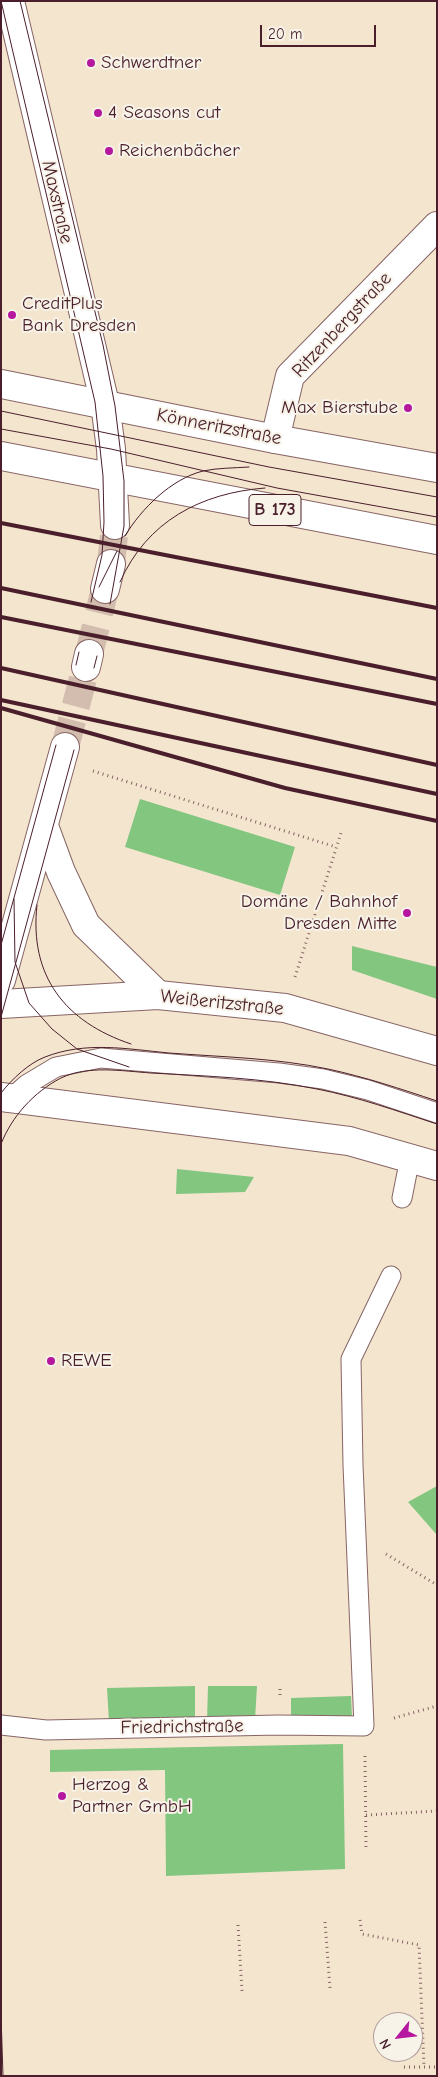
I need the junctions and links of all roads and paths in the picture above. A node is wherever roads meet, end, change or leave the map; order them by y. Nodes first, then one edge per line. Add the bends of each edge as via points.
1 (10, 1) edge
2 (437, 226) edge
3 (1, 384) edge
4 (105, 404) junction
5 (275, 439) junction
6 (1, 456) edge
7 (437, 468) edge
8 (113, 478) junction
9 (115, 524) tunnel mouth
10 (437, 540) edge
11 (63, 754) joint
12 (44, 826) junction
13 (342, 830) dead end
14 (336, 847) junction
15 (1, 980) edge
16 (158, 995) junction
17 (1, 1004) edge
18 (285, 1008) junction
19 (437, 1051) edge
20 (4, 1102) edge
21 (437, 1113) edge
22 (410, 1158) junction
23 (437, 1166) edge
24 (402, 1198) dead end
25 (391, 1276) dead end
26 (392, 1558) dead end
27 (437, 1585) edge
28 (437, 1706) edge
29 (1, 1725) edge
30 (364, 1726) junction
31 (437, 1811) edge
32 (366, 1815) junction
33 (366, 1850) dead end
34 (360, 1920) dead end
35 (325, 1922) dead end
36 (238, 1926) dead end
37 (330, 1988) dead end
38 (242, 1991) dead end
39 (404, 2067) dead end
40 (424, 2067) junction
41 (437, 2067) edge

1 - 4 main road, Maxstraße
2 - 5 main road, Ritzenbergstraße via 290,376
3 - 4 main road, Könneritzstraße
4 - 5 main road, Könneritzstraße
4 - 8 main road
5 - 7 main road, Könneritzstraße
6 - 8 main road, B 173
8 - 9 main road
8 - 10 main road, B 173
11 - 12 main road
11 - 14 path
12 - 15 main road
12 - 16 main road via 60,872 86,925
13 - 14 path
14 - 18 path
16 - 17 main road, Weißeritzstraße
16 - 18 main road, Weißeritzstraße
18 - 19 main road, Weißeritzstraße
20 - 21 lane via 56,1067 101,1058 279,1072 368,1090
20 - 22 main road via 348,1141
22 - 23 main road
22 - 24 lane
25 - 30 lane via 351,1359
26 - 27 path
28 - 30 path
29 - 30 lane, Friedrichstraße via 46,1730
30 - 32 path
31 - 32 path
32 - 33 path
34 - 40 path via 362,1934 419,1945
35 - 37 path
36 - 38 path
39 - 40 path
40 - 41 path

